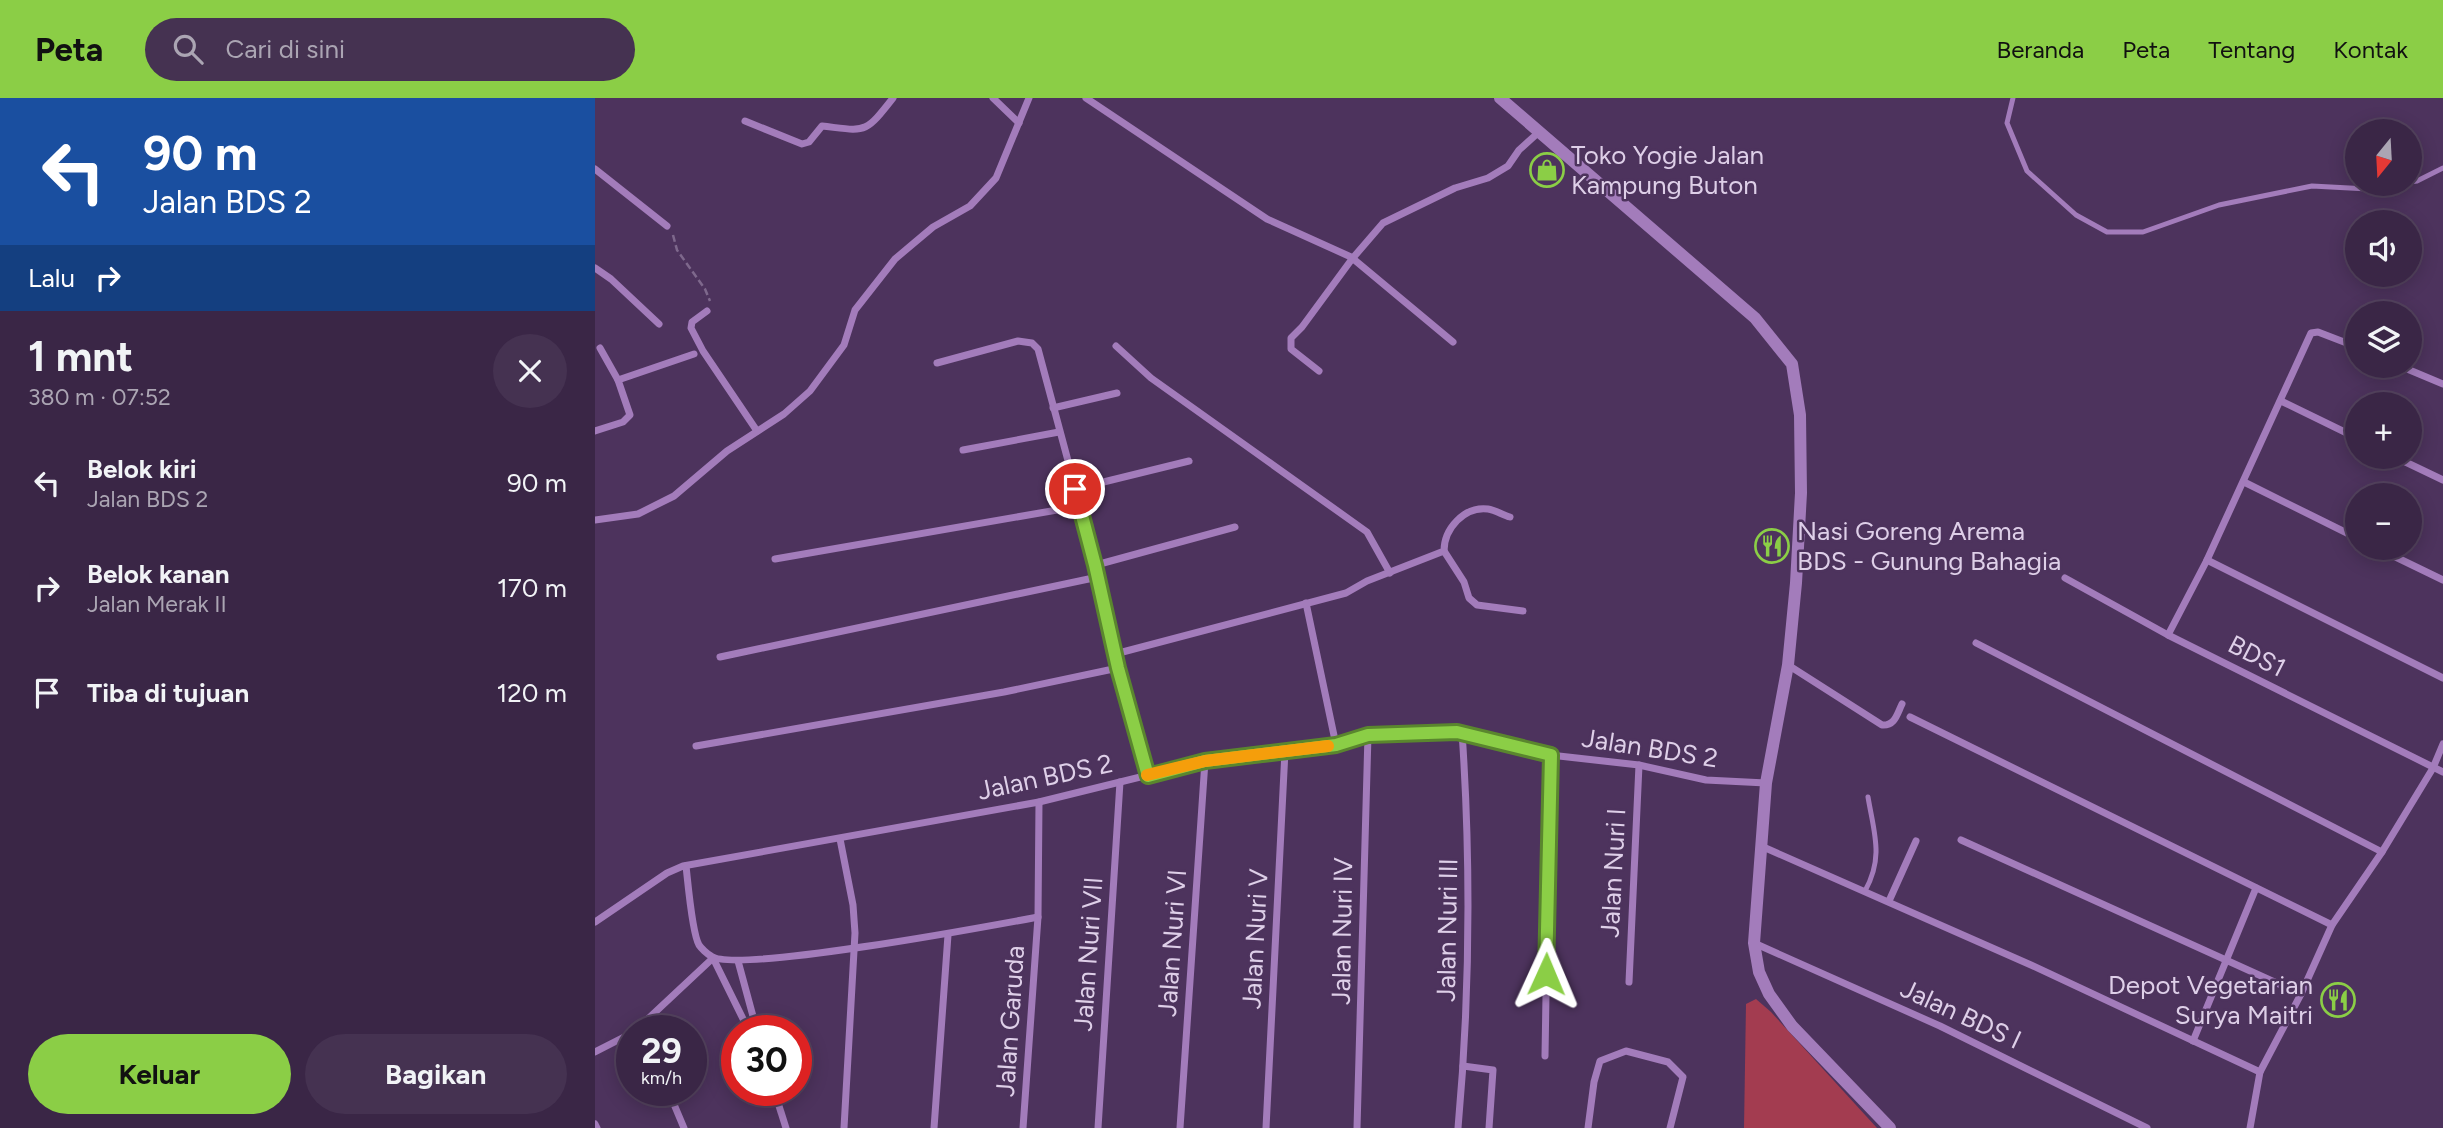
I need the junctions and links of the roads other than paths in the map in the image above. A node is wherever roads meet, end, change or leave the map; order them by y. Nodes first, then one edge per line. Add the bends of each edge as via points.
1 (893, 98) edge
2 (993, 98) edge
3 (1029, 98) edge
4 (1086, 98) edge
5 (1500, 98) edge
6 (2013, 98) edge
7 (745, 121) dead end
8 (1019, 123) junction
9 (1539, 132) junction
10 (2443, 168) edge
11 (595, 169) edge
12 (2422, 178) edge
13 (2345, 188) edge
14 (667, 226) road end
15 (1352, 258) junction
16 (595, 268) edge
17 (707, 311) road end
18 (659, 324) dead end
19 (1453, 342) dead end
20 (2345, 343) edge
21 (1117, 346) dead end
22 (600, 348) dead end
23 (694, 354) dead end
24 (937, 363) dead end
25 (1319, 371) dead end
26 (2422, 375) edge
27 (618, 380) junction
28 (2443, 384) edge
29 (1117, 393) dead end
30 (2281, 401) junction
31 (1053, 408) junction
32 (595, 431) edge
33 (757, 431) junction
34 (1059, 432) junction
35 (2345, 432) edge
36 (963, 450) dead end
37 (1189, 461) dead end
38 (2420, 469) edge
39 (2443, 480) edge
40 (2244, 482) junction
41 (1075, 489) junction
42 (1080, 506) junction
43 (1510, 517) dead end
44 (595, 520) edge
45 (1235, 527) dead end
46 (2345, 532) edge
47 (1444, 551) junction
48 (775, 559) dead end
49 (2207, 560) junction
50 (2402, 560) edge
51 (1095, 565) junction
52 (1390, 573) junction
53 (1098, 577) junction
54 (2065, 578) dead end
55 (2443, 580) edge
56 (1306, 603) junction
57 (1523, 611) dead end
58 (2168, 635) junction
59 (1976, 643) dead end
60 (1115, 654) junction
61 (720, 657) dead end
62 (1788, 665) junction
63 (1118, 668) junction
64 (2443, 678) edge
65 (1902, 704) dead end
66 (1910, 717) dead end
67 (1462, 732) junction
68 (1368, 735) junction
69 (2443, 744) edge
70 (1336, 745) junction
71 (696, 746) dead end
72 (1285, 751) junction
73 (1551, 755) junction
74 (1205, 761) junction
75 (1639, 765) junction
76 (2434, 768) junction
77 (2443, 772) edge
78 (1148, 776) junction
79 (1120, 782) junction
80 (1766, 783) junction
81 (1868, 797) dead end
82 (1039, 802) junction
83 (840, 839) junction
84 (1961, 840) dead end
85 (1916, 841) dead end
86 (1761, 846) junction
87 (2382, 852) junction
88 (686, 866) junction
89 (2256, 888) junction
90 (1865, 891) junction
91 (1889, 901) junction
92 (1038, 916) junction
93 (595, 922) edge
94 (2332, 925) junction
95 (948, 935) junction
96 (1754, 943) junction
97 (853, 948) junction
98 (713, 958) junction
99 (2224, 960) junction
100 (738, 961) junction
101 (1629, 982) dead end
102 (2301, 994) junction
103 (654, 1015) edge
104 (741, 1015) edge
105 (753, 1015) edge
106 (616, 1041) edge
107 (2193, 1041) junction
108 (595, 1052) edge
109 (1545, 1056) dead end
110 (1463, 1066) junction
111 (2260, 1072) junction
112 (675, 1106) edge
113 (779, 1106) edge
114 (684, 1128) edge
115 (786, 1128) edge
116 (844, 1128) edge
117 (934, 1128) edge
118 (1023, 1128) edge
119 (1098, 1128) edge
120 (1180, 1128) edge
121 (1266, 1128) edge
122 (1357, 1128) edge
123 (1458, 1128) edge
124 (1489, 1128) edge
125 (1588, 1128) edge
126 (1670, 1128) edge
127 (1890, 1128) edge
128 (2147, 1128) edge
129 (2250, 1128) edge

1 - 7 street via 871,124 849,131 822,126 802,144
2 - 8 street
3 - 8 street
4 - 15 street via 1267,219
5 - 9 street
6 - 13 lane via 2007,122 2027,172 2076,215 2107,232 2143,232 2219,205 2312,186
8 - 33 street via 996,178 970,206 933,227 895,259 855,310 843,345 810,391
9 - 15 street via 1498,172 1383,223
9 - 62 street via 1755,318 1792,364 1800,415 1801,493
10 - 12 lane
11 - 14 street
15 - 19 street
15 - 25 street via 1291,338 1291,349
16 - 18 street
17 - 33 street via 691,328
20 - 30 street via 2312,333
21 - 52 street via 1151,378 1367,532
22 - 27 street
23 - 27 street
24 - 31 street via 1018,341 1033,343
26 - 28 street
27 - 32 street via 630,415 624,422
29 - 31 street
30 - 35 street
30 - 40 street
31 - 34 street
33 - 44 street via 674,496 638,514
34 - 36 street
34 - 41 street
37 - 41 street
38 - 39 street
40 - 46 street
40 - 49 street
41 - 42 street
42 - 48 street
42 - 51 street
43 - 47 street via 1488,509 1473,511 1450,527
45 - 51 street
47 - 52 street
47 - 57 street via 1477,606
49 - 58 street
49 - 64 street
50 - 55 street
51 - 53 street
52 - 56 street via 1346,593
53 - 60 street
53 - 61 street
54 - 58 street, BDS1
56 - 60 street
56 - 70 street
58 - 76 street, BDS1
59 - 87 street
60 - 63 street
62 - 65 street via 1882,725 1893,722
62 - 80 street
63 - 71 street
63 - 78 street
66 - 89 street
67 - 68 street, Jalan BDS 2
67 - 73 street, Jalan BDS 2
67 - 110 street, Jalan Nuri III via 1468,827 1468,1002
68 - 70 street, Jalan BDS 2
68 - 122 street, Jalan Nuri IV
69 - 76 street
70 - 72 street, Jalan BDS 2
72 - 74 street, Jalan BDS 2
72 - 121 street, Jalan Nuri V
73 - 75 street, Jalan BDS 2
73 - 109 street
74 - 78 street, Jalan BDS 2
74 - 120 street, Jalan Nuri VI
75 - 80 street, Jalan BDS 2 via 1706,780
75 - 101 street, Jalan Nuri I
76 - 77 street, BDS1
76 - 87 street
78 - 79 street, Jalan BDS 2
79 - 82 street, Jalan BDS 2
79 - 119 street, Jalan Nuri VII
80 - 86 street
81 - 90 lane via 1877,858
82 - 83 street, Jalan BDS 2
82 - 92 street, Jalan Garuda
83 - 88 street, Jalan BDS 2
83 - 97 street via 853,905
84 - 99 street
85 - 91 street
86 - 90 street
86 - 96 street
87 - 94 street
88 - 93 street, Jalan BDS 2 via 667,873
88 - 98 street via 699,944
89 - 94 street
89 - 99 street
90 - 91 street
91 - 107 street
92 - 95 street
92 - 118 street, Jalan Garuda
94 - 102 street
95 - 97 street
95 - 117 street
96 - 127 street via 1769,994 1792,1026
96 - 128 street, Jalan BDS I via 1940,1026
97 - 100 street
97 - 116 street
98 - 100 street
98 - 103 street
98 - 104 street
99 - 102 street
99 - 107 street
100 - 105 street
102 - 111 street
106 - 108 street
107 - 111 street
110 - 123 street, Jalan Nuri III
110 - 124 street via 1493,1070
111 - 129 street
112 - 114 street
113 - 115 street
125 - 126 street via 1601,1061 1626,1051 1668,1062 1683,1077

